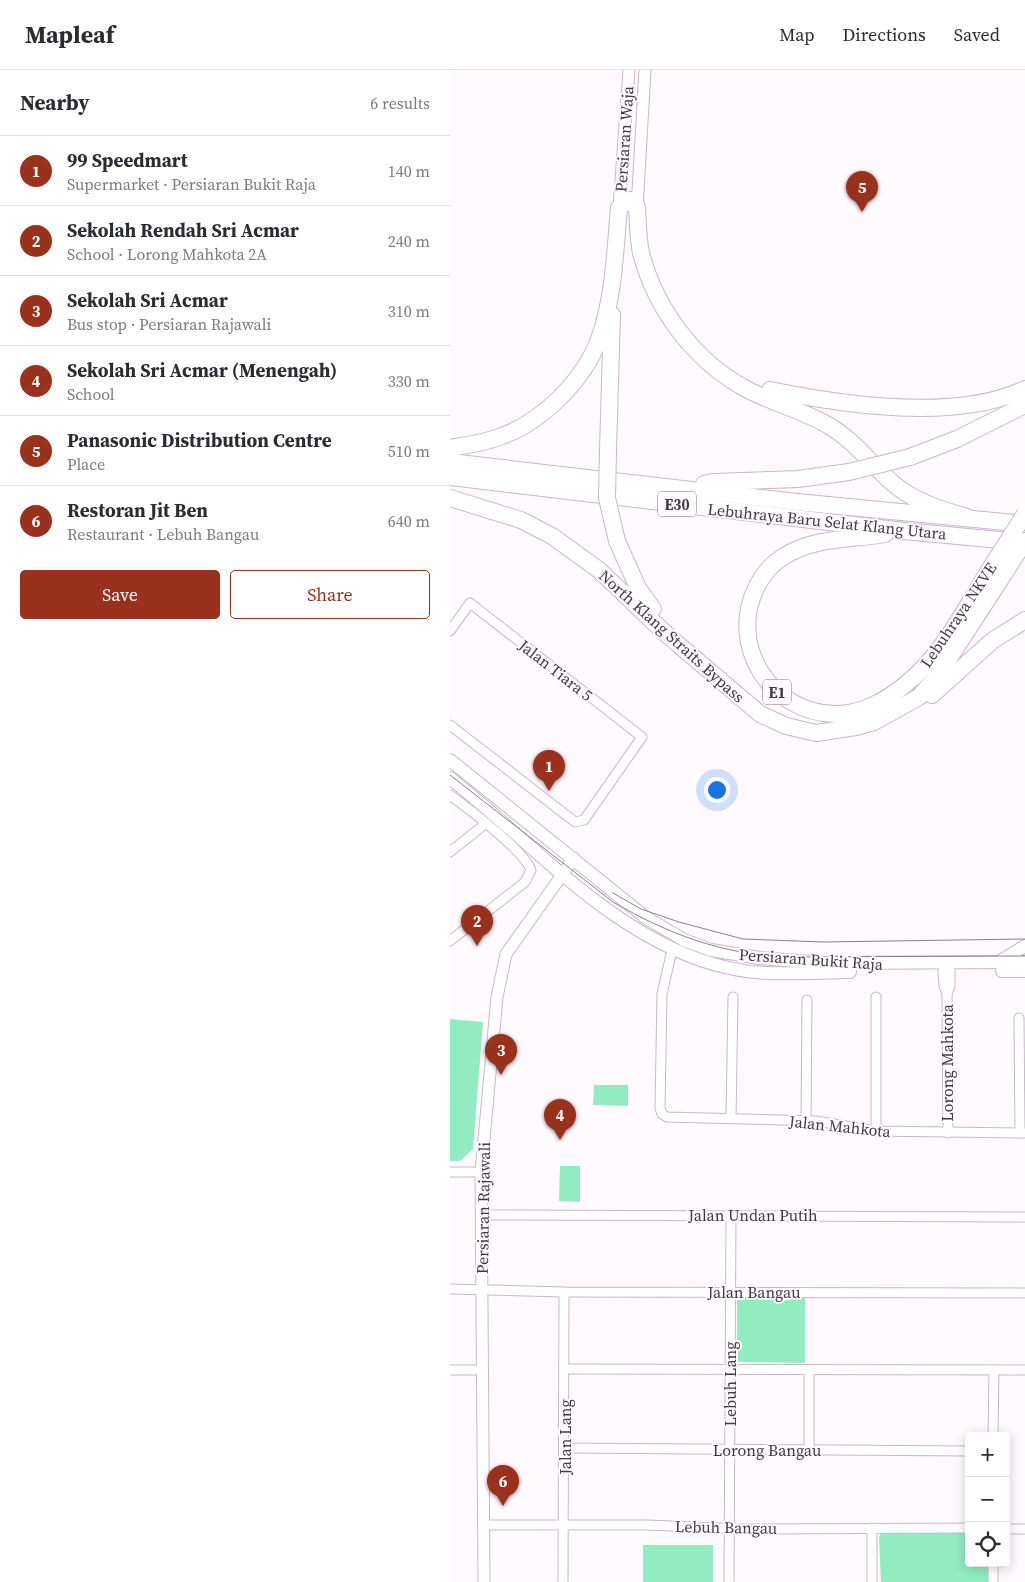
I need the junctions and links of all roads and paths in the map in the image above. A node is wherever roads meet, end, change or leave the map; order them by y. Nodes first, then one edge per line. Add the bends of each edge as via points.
1 (629, 70) edge
2 (645, 70) edge
3 (619, 208) junction
4 (637, 208) junction
5 (611, 278) junction
6 (728, 378) junction
7 (1025, 389) edge
8 (1025, 405) edge
9 (450, 448) edge
10 (450, 462) edge
11 (450, 477) edge
12 (688, 489) junction
13 (450, 498) edge
14 (1025, 514) edge
15 (967, 518) junction
16 (1025, 524) edge
17 (904, 531) junction
18 (1025, 542) edge
19 (995, 574) junction
20 (1025, 620) edge
21 (450, 631) edge
22 (687, 652) junction
23 (450, 725) edge
24 (816, 733) junction
25 (450, 760) edge
26 (450, 778) edge
27 (450, 795) edge
28 (485, 824) junction
29 (450, 852) edge
30 (574, 858) junction
31 (562, 873) junction
32 (450, 941) edge
33 (1025, 946) edge
34 (672, 950) junction
35 (1025, 962) edge
36 (997, 963) junction
37 (946, 970) junction
38 (1025, 971) edge
39 (733, 997) dead end
40 (876, 997) dead end
41 (807, 1000) dead end
42 (1019, 1018) dead end
43 (730, 1118) junction
44 (806, 1121) junction
45 (876, 1131) junction
46 (948, 1133) junction
47 (1022, 1133) edge
48 (450, 1172) edge
49 (481, 1172) junction
50 (482, 1215) junction
51 (731, 1215) junction
52 (1025, 1216) edge
53 (450, 1289) edge
54 (482, 1290) junction
55 (564, 1292) junction
56 (730, 1292) junction
57 (1025, 1293) edge
58 (565, 1369) junction
59 (730, 1369) junction
60 (450, 1370) edge
61 (482, 1370) junction
62 (808, 1370) junction
63 (994, 1370) junction
64 (1025, 1370) edge
65 (993, 1432) edge
66 (565, 1448) junction
67 (730, 1449) junction
68 (809, 1450) junction
69 (965, 1451) edge
70 (484, 1524) junction
71 (565, 1525) junction
72 (730, 1528) junction
73 (872, 1528) junction
74 (965, 1528) edge
75 (1010, 1529) edge
76 (1025, 1529) edge
77 (993, 1567) edge
78 (483, 1581) edge
79 (563, 1582) edge
80 (728, 1582) edge
81 (872, 1582) edge
82 (993, 1582) edge

1 - 3 street, Persiaran Waja
2 - 4 street, Persiaran Waja
3 - 4 highway via 629,200
3 - 5 highway
4 - 6 highway via 641,252 658,298 682,336
5 - 9 highway via 599,338 590,360 565,392 550,407 503,436
5 - 22 highway, bridge via 607,498 617,541 638,588
6 - 7 highway via 792,395 942,409 976,405
6 - 15 highway via 832,427 858,447 895,486 911,496
8 - 12 highway, bridge via 957,439 910,457 850,472 798,480 713,482
10 - 12 highway, Lebuhraya Baru Selat Klang Utara / E30
11 - 17 highway, Lebuhraya Baru Selat Klang Utara / E30
12 - 15 highway, Lebuhraya Baru Selat Klang Utara / E30
13 - 22 highway, North Klang Straits Bypass / E30 via 521,520 552,536 599,570
14 - 19 highway, Lebuhraya NKVE / E1, bridge
15 - 16 highway, Lebuhraya Baru Selat Klang Utara / E30
17 - 18 highway, Lebuhraya Baru Selat Klang Utara / E30
17 - 19 highway, Lebuhraya NKVE / E1 via 820,542 793,550 770,568 753,594 746,621 750,652 756,666 776,691 815,712 836,714 854,712 884,700 916,676
18 - 19 highway, North Klang Straits Bypass / E30, bridge
19 - 24 highway, North Klang Straits Bypass / E30 via 939,674 919,697 874,722 856,728
20 - 24 highway via 992,642 906,715 865,732 838,736
21 - 23 street, Jalan Tiara 5 via 470,603 642,737 584,820 575,822
22 - 24 highway, North Klang Straits Bypass / E30 via 760,714 786,726
25 - 30 main road, Persiaran Bukit Raja
26 - 31 main road, Persiaran Bukit Raja
27 - 28 street
28 - 29 street
28 - 32 street via 514,848 531,870 525,882
30 - 31 street, Persiaran Rajawali
30 - 36 main road, Persiaran Bukit Raja via 645,917 684,940 711,950 759,958 825,963
31 - 34 main road, Persiaran Bukit Raja via 610,910
31 - 49 street, Persiaran Rajawali via 506,954 497,997
33 - 36 main road
34 - 37 main road, Persiaran Bukit Raja via 701,962 731,969 772,972
34 - 43 street, Jalan Mahkota via 662,994 662,1114 667,1117
35 - 36 main road, Persiaran Bukit Raja
37 - 38 main road, Persiaran Bukit Raja
37 - 46 street, Lorong Mahkota via 950,986 947,994
39 - 43 street
40 - 45 street
41 - 44 street
42 - 47 street
43 - 44 street, Jalan Mahkota
44 - 45 street, Jalan Mahkota
45 - 46 street, Jalan Mahkota
46 - 47 street, Jalan Mahkota
48 - 49 street
49 - 50 street, Persiaran Rajawali
50 - 51 street, Jalan Undan Putih
50 - 54 street, Persiaran Rajawali
51 - 52 street, Jalan Undan Putih
51 - 56 street, Lebuh Lang
53 - 54 street, Jalan Bangau
54 - 55 street, Jalan Bangau
54 - 61 street, Persiaran Rajawali
55 - 56 street, Jalan Bangau
55 - 58 street, Jalan Lang
56 - 57 street, Jalan Bangau
56 - 59 street, Lebuh Lang
58 - 59 street
58 - 66 street, Jalan Lang
59 - 62 street
59 - 67 street, Lebuh Lang
60 - 61 street
61 - 70 street, Persiaran Rajawali
62 - 63 street
62 - 68 street
63 - 64 street
63 - 65 street
66 - 67 street, Lorong Bangau
66 - 71 street, Jalan Lang
67 - 68 street, Lorong Bangau
67 - 72 street, Lebuh Lang
68 - 69 street, Lorong Bangau
70 - 71 street, Lebuh Bangau
70 - 78 street, Persiaran Rajawali
71 - 72 street, Lebuh Bangau
71 - 79 street, Jalan Lang
72 - 73 street, Lebuh Bangau
72 - 80 street, Lebuh Lang
73 - 74 street, Lebuh Bangau
73 - 81 street
75 - 76 street
77 - 82 street

